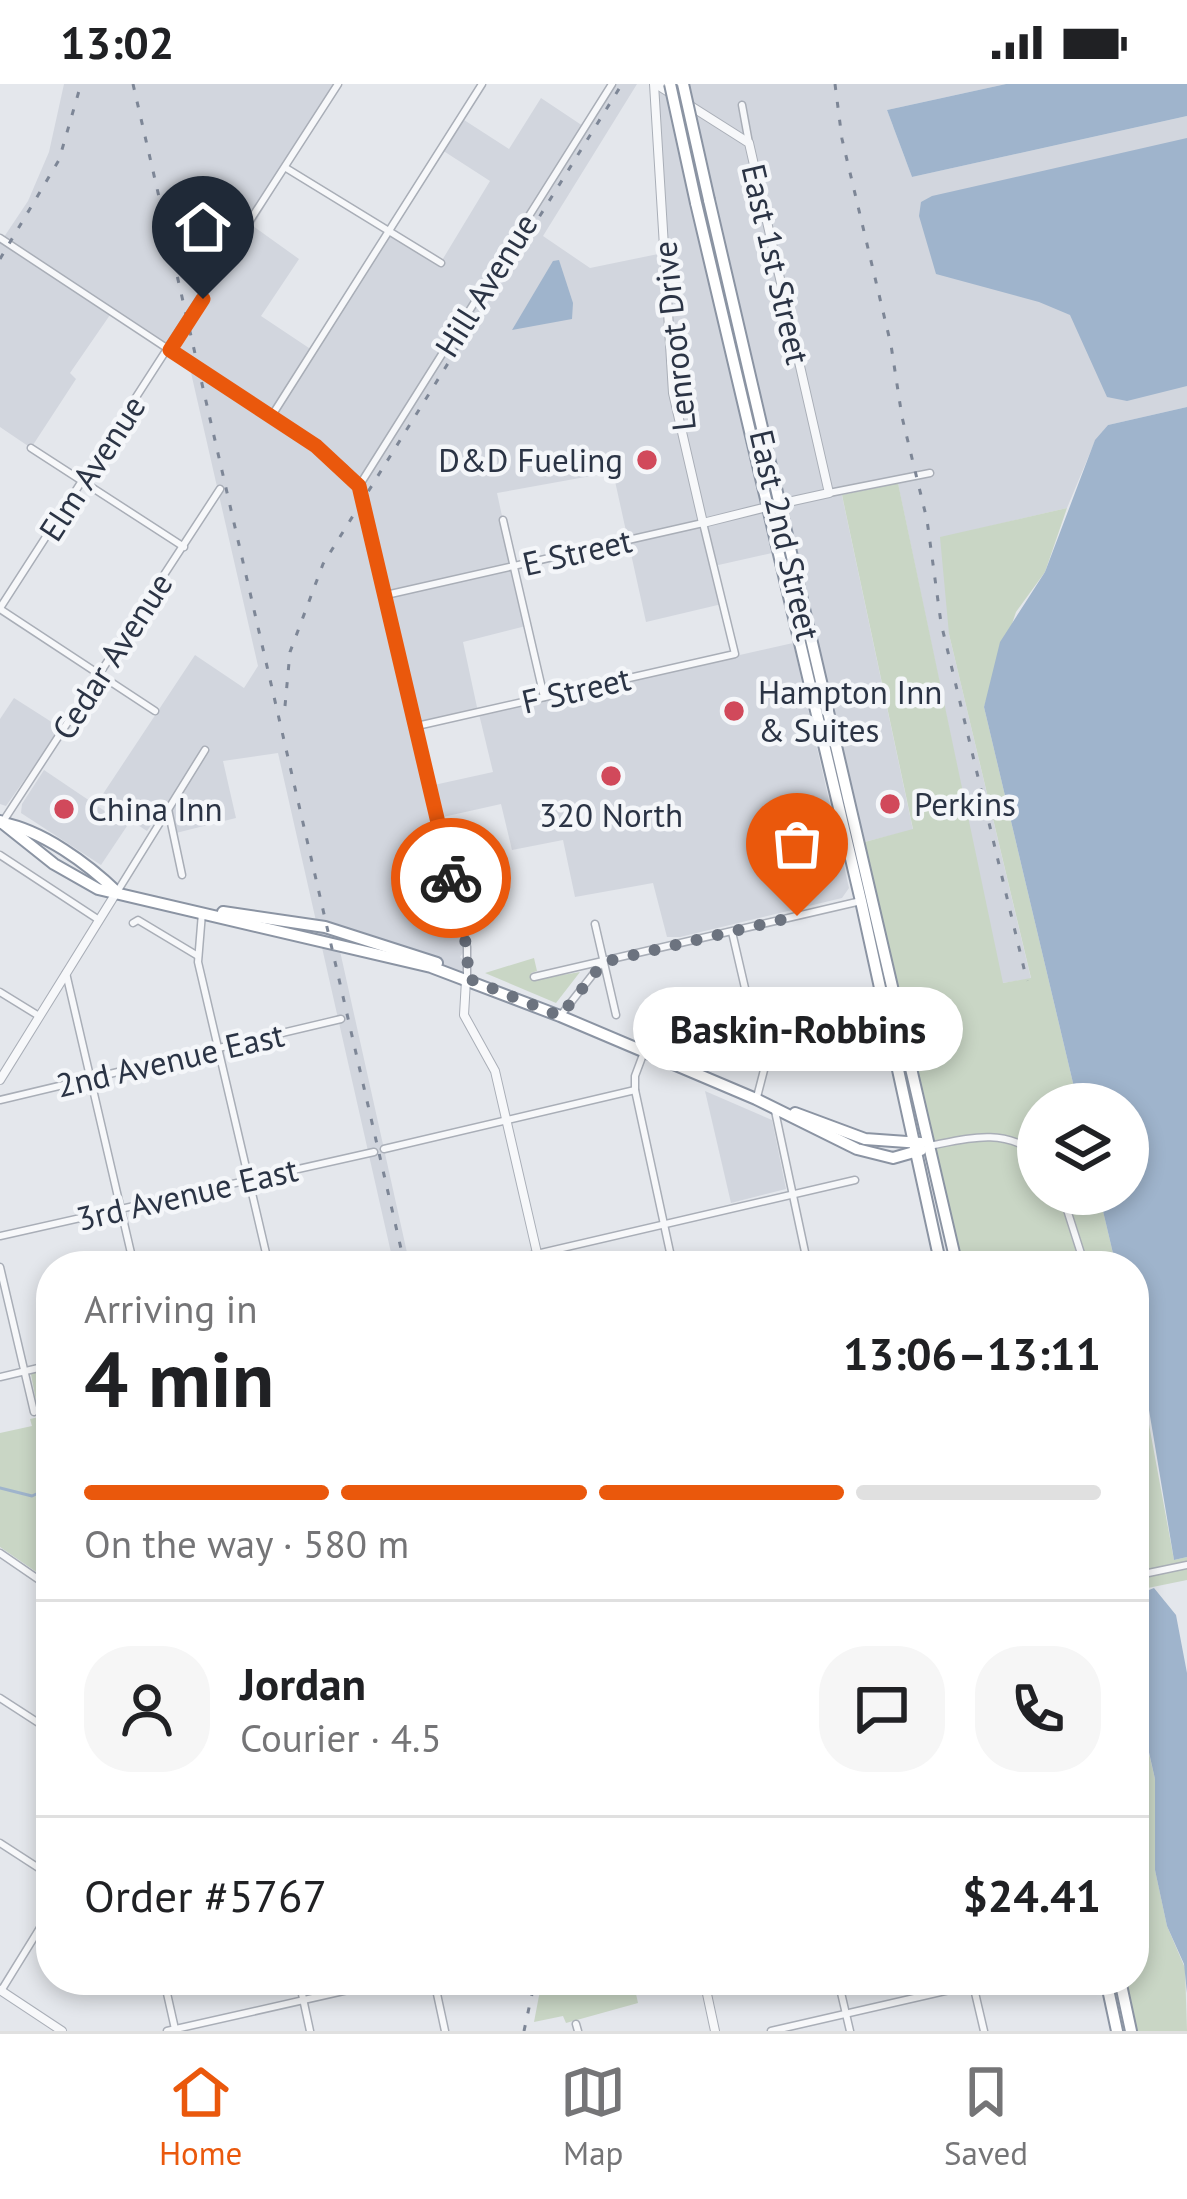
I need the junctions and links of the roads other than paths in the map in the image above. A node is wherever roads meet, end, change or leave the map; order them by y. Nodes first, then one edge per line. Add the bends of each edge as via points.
1 (338, 84) edge
2 (482, 84) edge
3 (612, 84) edge
4 (655, 84) edge
5 (670, 84) edge
6 (683, 84) edge
7 (742, 105) dead end
8 (749, 143) junction
9 (286, 168) junction
10 (703, 201) junction
11 (389, 232) junction
12 (0, 238) edge
13 (441, 262) dead end
14 (170, 350) junction
15 (271, 417) junction
16 (31, 448) dead end
17 (930, 473) dead end
18 (84, 481) junction
19 (359, 486) junction
20 (220, 489) dead end
21 (829, 493) junction
22 (772, 506) junction
23 (502, 520) dead end
24 (703, 523) junction
25 (184, 547) junction
26 (514, 566) junction
27 (386, 595) junction
28 (0, 608) edge
29 (735, 654) joint
30 (100, 675) junction
31 (544, 697) junction
32 (155, 711) dead end
33 (416, 726) junction
34 (205, 750) dead end
35 (168, 809) junction
36 (1, 822) edge
37 (0, 855) edge
38 (182, 875) dead end
39 (117, 892) junction
40 (865, 900) junction
41 (202, 913) junction
42 (98, 920) junction
43 (133, 922) dead end
44 (595, 924) dead end
45 (732, 932) junction
46 (198, 956) junction
47 (604, 962) junction
48 (66, 973) junction
49 (534, 977) dead end
50 (467, 978) junction
51 (0, 992) edge
52 (616, 1015) dead end
53 (39, 1016) junction
54 (560, 1016) junction
55 (340, 1019) dead end
56 (875, 1038) dead end
57 (220, 1050) junction
58 (644, 1052) junction
59 (764, 1064) junction
60 (91, 1079) junction
61 (0, 1080) edge
62 (635, 1090) junction
63 (755, 1099) junction
64 (0, 1100) edge
65 (774, 1107) junction
66 (507, 1122) junction
67 (1017, 1142) edge
68 (929, 1146) junction
69 (915, 1147) junction
70 (384, 1149) dead end
71 (374, 1151) dead end
72 (250, 1180) junction
73 (855, 1180) dead end
74 (793, 1195) junction
75 (122, 1210) junction
76 (1069, 1215) edge
77 (664, 1223) junction
78 (0, 1236) edge
79 (131, 1251) edge
80 (266, 1251) edge
81 (536, 1251) edge
82 (549, 1251) edge
83 (671, 1251) edge
84 (805, 1251) edge
85 (938, 1251) edge
86 (954, 1251) edge
87 (1080, 1251) edge
88 (0, 1267) edge
89 (36, 1369) edge
90 (24, 1372) junction
91 (0, 1377) edge
92 (34, 1412) dead end
93 (0, 1553) edge
94 (1187, 1565) edge
95 (1149, 1573) edge
96 (36, 1578) edge
97 (0, 1698) edge
98 (36, 1721) edge
99 (0, 1843) edge
100 (36, 1866) edge
101 (36, 1938) edge
102 (0, 1990) edge
103 (166, 1995) edge
104 (302, 1995) edge
105 (325, 1995) edge
106 (437, 1995) edge
107 (708, 1995) edge
108 (841, 1995) edge
109 (921, 1995) edge
110 (975, 1995) edge
111 (1109, 1995) edge
112 (1123, 1995) edge
113 (303, 2000) junction
114 (845, 2013) junction
115 (172, 2030) edge
116 (62, 2031) edge
117 (310, 2031) edge
118 (445, 2031) edge
119 (716, 2031) edge
120 (771, 2031) edge
121 (850, 2031) edge
122 (984, 2031) edge
123 (1117, 2031) edge
124 (1131, 2031) edge

1 - 9 street, Elm Avenue
2 - 11 street
3 - 19 street, Hill Avenue
4 - 8 street, East 1st Street
4 - 24 street, Lenroot Drive via 674,393
5 - 10 highway, East 2nd Street, bridge
6 - 10 highway, East 2nd Street, bridge
7 - 8 street
8 - 21 street, East 1st Street
9 - 11 street
9 - 14 street, Elm Avenue
10 - 22 highway, East 2nd Street
11 - 13 street
11 - 15 street
12 - 14 street
14 - 15 street
14 - 18 street, Elm Avenue
15 - 19 street
16 - 18 street
17 - 21 street, E Street
18 - 25 street
18 - 28 street, Elm Avenue
19 - 27 street
20 - 25 street, Cedar Avenue
21 - 22 street, E Street
22 - 24 street, E Street
22 - 40 highway, East 2nd Street
23 - 26 street
24 - 26 street, E Street
24 - 29 street, Lenroot Drive
25 - 30 street, Cedar Avenue
26 - 27 street, E Street
26 - 31 street
27 - 33 street
28 - 30 street
29 - 31 street, F Street
30 - 32 street
30 - 36 street, Cedar Avenue
31 - 33 street, F Street
33 - 50 street
34 - 35 street
35 - 38 street
35 - 39 street
36 - 39 highway via 61,851
37 - 42 street
39 - 41 highway
39 - 42 street
40 - 45 street
40 - 68 highway, East 2nd Street
40 - 69 highway, East 2nd Street
41 - 46 street
41 - 50 highway via 325,927
42 - 48 street
43 - 46 street
44 - 47 street
45 - 47 street
45 - 59 street
46 - 57 street
47 - 49 street
47 - 52 street
47 - 54 street
48 - 53 street
48 - 60 street
50 - 54 highway
50 - 66 street via 464,1015 495,1071
51 - 53 street
53 - 61 street
54 - 58 highway
55 - 57 street, 2nd Avenue East
56 - 59 street
57 - 60 street, 2nd Avenue East
57 - 72 street
58 - 62 street
58 - 63 highway
59 - 63 street
60 - 64 street, 2nd Avenue East
60 - 75 street
62 - 66 street
62 - 77 street
63 - 65 highway
65 - 69 highway
65 - 74 street
66 - 70 street
66 - 81 street
67 - 68 street via 991,1135
68 - 69 highway
68 - 86 highway, East 2nd Street
69 - 85 highway, East 2nd Street
71 - 72 street, 3rd Avenue East
72 - 75 street, 3rd Avenue East
72 - 80 street
73 - 74 street
74 - 77 street
74 - 84 street
75 - 78 street, 3rd Avenue East
75 - 79 street
76 - 87 street
77 - 82 street
77 - 83 street
88 - 90 street
89 - 90 street
90 - 91 street
90 - 92 street
93 - 96 street
94 - 95 street
97 - 98 street
99 - 100 street
101 - 102 street
102 - 116 street
103 - 115 street
104 - 113 street
105 - 113 street
106 - 118 street
107 - 119 street
108 - 114 street
109 - 114 street
110 - 122 street
111 - 123 highway
112 - 124 highway
113 - 115 street
113 - 117 street
114 - 120 street
114 - 121 street

